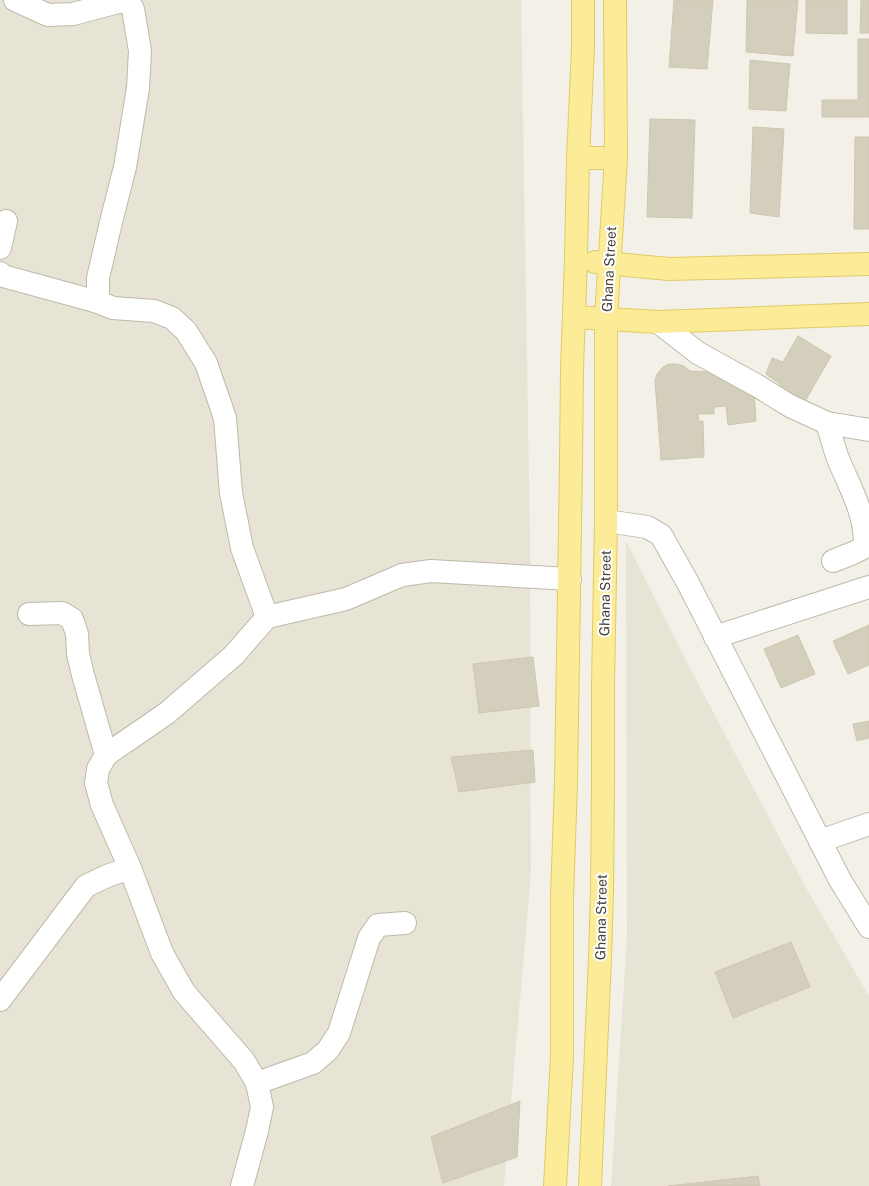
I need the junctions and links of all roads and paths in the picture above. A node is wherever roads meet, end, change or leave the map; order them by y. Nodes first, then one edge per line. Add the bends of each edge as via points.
1 (16, 0) edge
2 (583, 0) edge
3 (615, 0) edge
4 (578, 158) junction
5 (616, 158) junction
6 (6, 221) dead end
7 (0, 248) edge
8 (576, 259) junction
9 (609, 264) junction
10 (869, 264) edge
11 (0, 273) edge
12 (869, 301) edge
13 (98, 302) junction
14 (861, 314) edge
15 (574, 317) junction
16 (606, 319) junction
17 (658, 322) junction
18 (827, 423) junction
19 (869, 430) edge
20 (606, 521) junction
21 (833, 561) dead end
22 (570, 579) junction
23 (869, 587) edge
24 (29, 614) dead end
25 (267, 617) junction
26 (715, 637) junction
27 (106, 755) junction
28 (869, 824) edge
29 (820, 841) junction
30 (130, 868) junction
31 (405, 923) dead end
32 (869, 927) edge
33 (0, 1000) edge
34 (257, 1083) junction
35 (242, 1186) edge
36 (556, 1186) edge
37 (590, 1186) edge

1 - 13 street via 48,15 73,14 128,1 133,9 140,51 138,88 125,167 98,278
2 - 4 main road
3 - 5 main road, Ghana Street
4 - 5 main road
4 - 8 main road
5 - 9 main road, Ghana Street
6 - 7 street
8 - 9 main road
8 - 15 main road
9 - 10 main road via 669,269
9 - 16 main road, Ghana Street
11 - 13 street via 3,276
12 - 14 main road
13 - 25 street via 113,308 154,311 172,318 186,331 206,363 225,418 231,493 242,548
14 - 17 main road
15 - 16 main road
15 - 22 main road
16 - 17 main road
16 - 20 main road, Ghana Street
17 - 18 street via 698,353 790,406
18 - 19 street
18 - 21 street via 838,459 860,508 865,536 865,547
20 - 26 street via 647,527 660,535
20 - 37 main road, Ghana Street via 601,943
22 - 25 street via 430,571 402,575 346,599
22 - 36 main road via 562,897 562,1057
23 - 26 street
24 - 27 street via 62,613 72,619 77,634 83,675
25 - 27 street via 234,655 173,709
26 - 29 street
27 - 30 street via 98,770 96,783 102,805
28 - 29 street
29 - 32 street
30 - 33 street via 86,886
30 - 34 street via 162,953 184,992 244,1061
31 - 34 street via 378,925 369,938 339,1034 328,1050 313,1063
34 - 35 street via 262,1107

